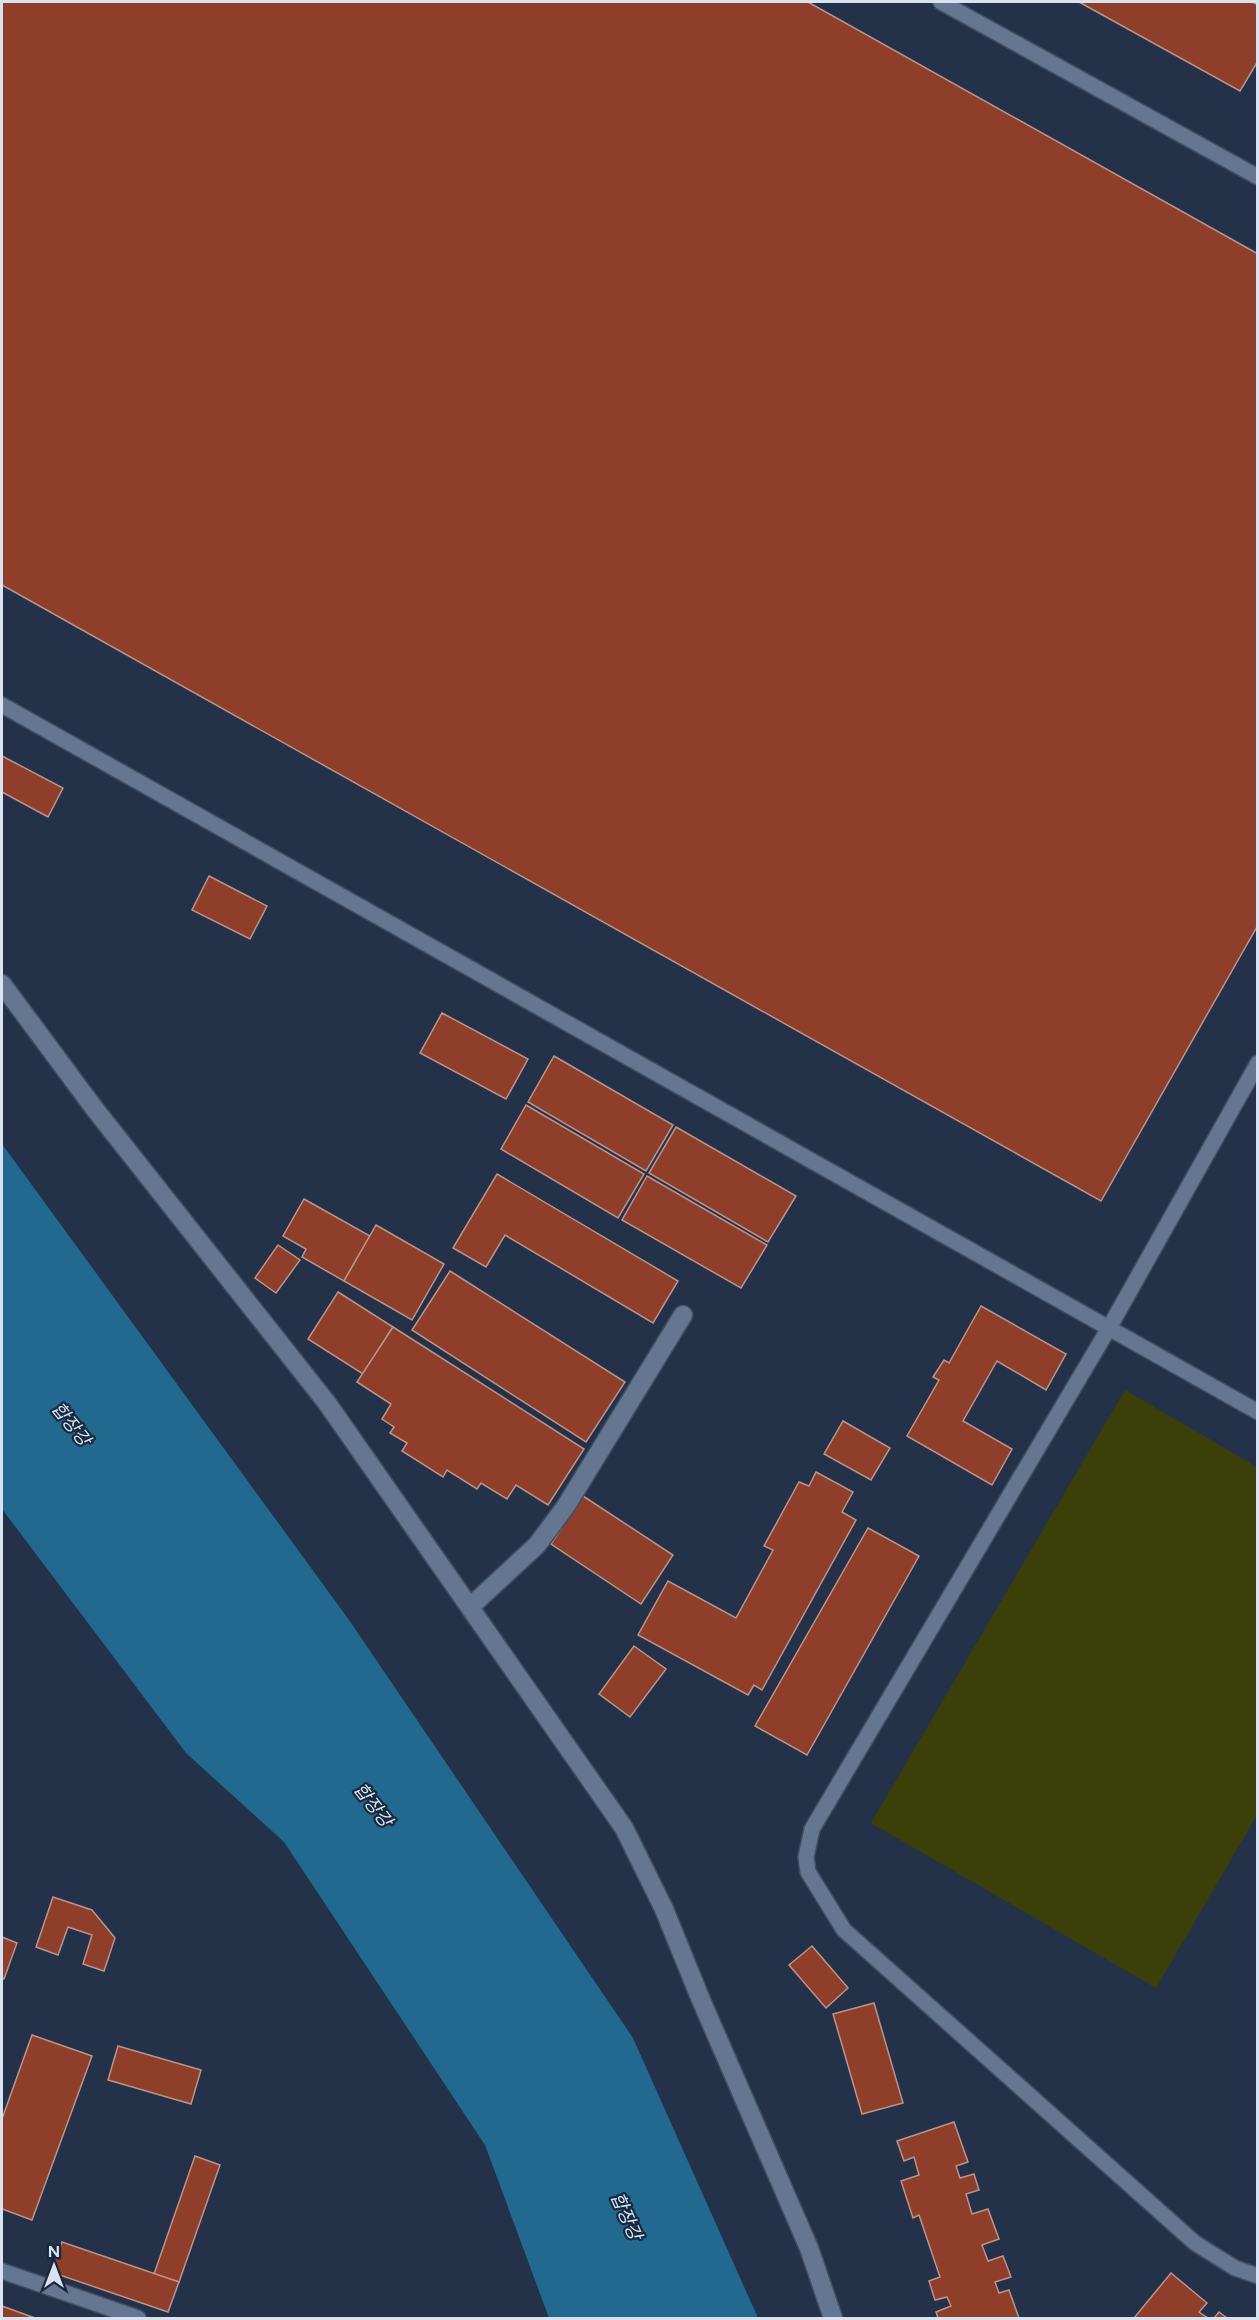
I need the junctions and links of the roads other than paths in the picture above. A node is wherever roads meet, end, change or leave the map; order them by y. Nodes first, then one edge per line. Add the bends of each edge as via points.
1 (941, 2) edge
2 (1257, 177) edge
3 (2, 705) edge
4 (2, 984) edge
5 (1257, 1063) edge
6 (683, 1315) dead end
7 (1109, 1328) junction
8 (1257, 1413) edge
9 (470, 1607) junction
10 (2, 2271) edge
11 (1257, 2276) edge
12 (138, 2319) edge
13 (834, 2319) edge

1 - 2 lane
3 - 7 lane
4 - 9 street via 94,1108 327,1403
5 - 7 lane
6 - 9 street via 566,1506 537,1545
7 - 8 lane
7 - 11 lane via 812,1829 806,1857 808,1872 843,1930 1195,2243 1235,2268
9 - 13 street via 624,1828 664,1909 809,2248
10 - 12 lane

